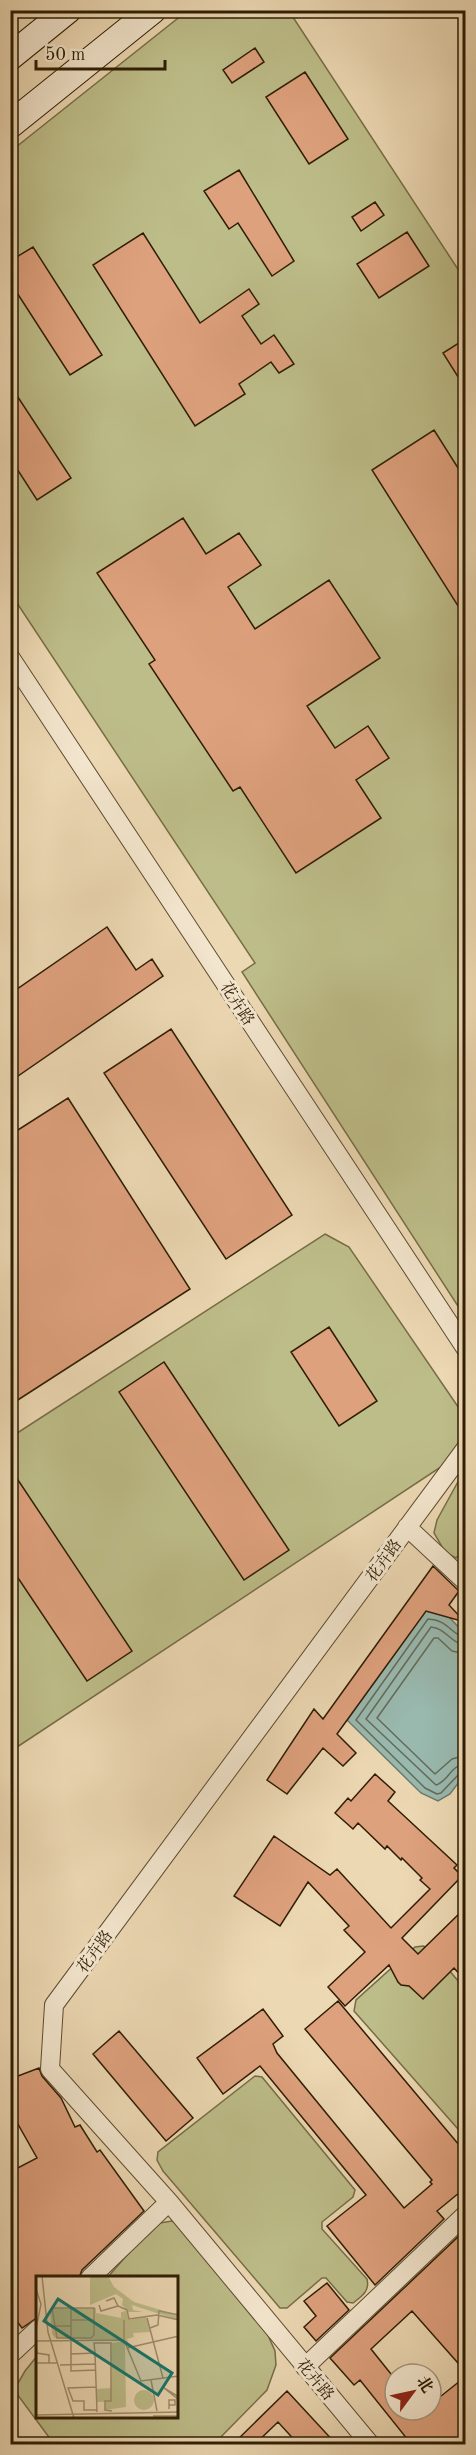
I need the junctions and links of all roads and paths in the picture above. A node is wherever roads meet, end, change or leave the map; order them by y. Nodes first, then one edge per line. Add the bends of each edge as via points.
1 (68, 10) edge
2 (153, 10) edge
3 (10, 57) edge
4 (10, 125) edge
5 (10, 657) edge
6 (465, 1349) edge
7 (465, 1448) edge
8 (407, 1527) junction
9 (465, 1582) edge
10 (170, 2202) junction
11 (465, 2214) edge
12 (92, 2276) edge
13 (36, 2331) edge
14 (10, 2355) edge
15 (305, 2367) junction
16 (370, 2445) edge

1 - 3 main road
2 - 4 main road
5 - 6 street, 花卉路
7 - 8 street, 花卉路
8 - 9 street
8 - 10 street, 花卉路 via 54,2005 50,2069
10 - 12 street
10 - 15 street, 花卉路
11 - 15 street
13 - 14 street
15 - 16 street, 花卉路

